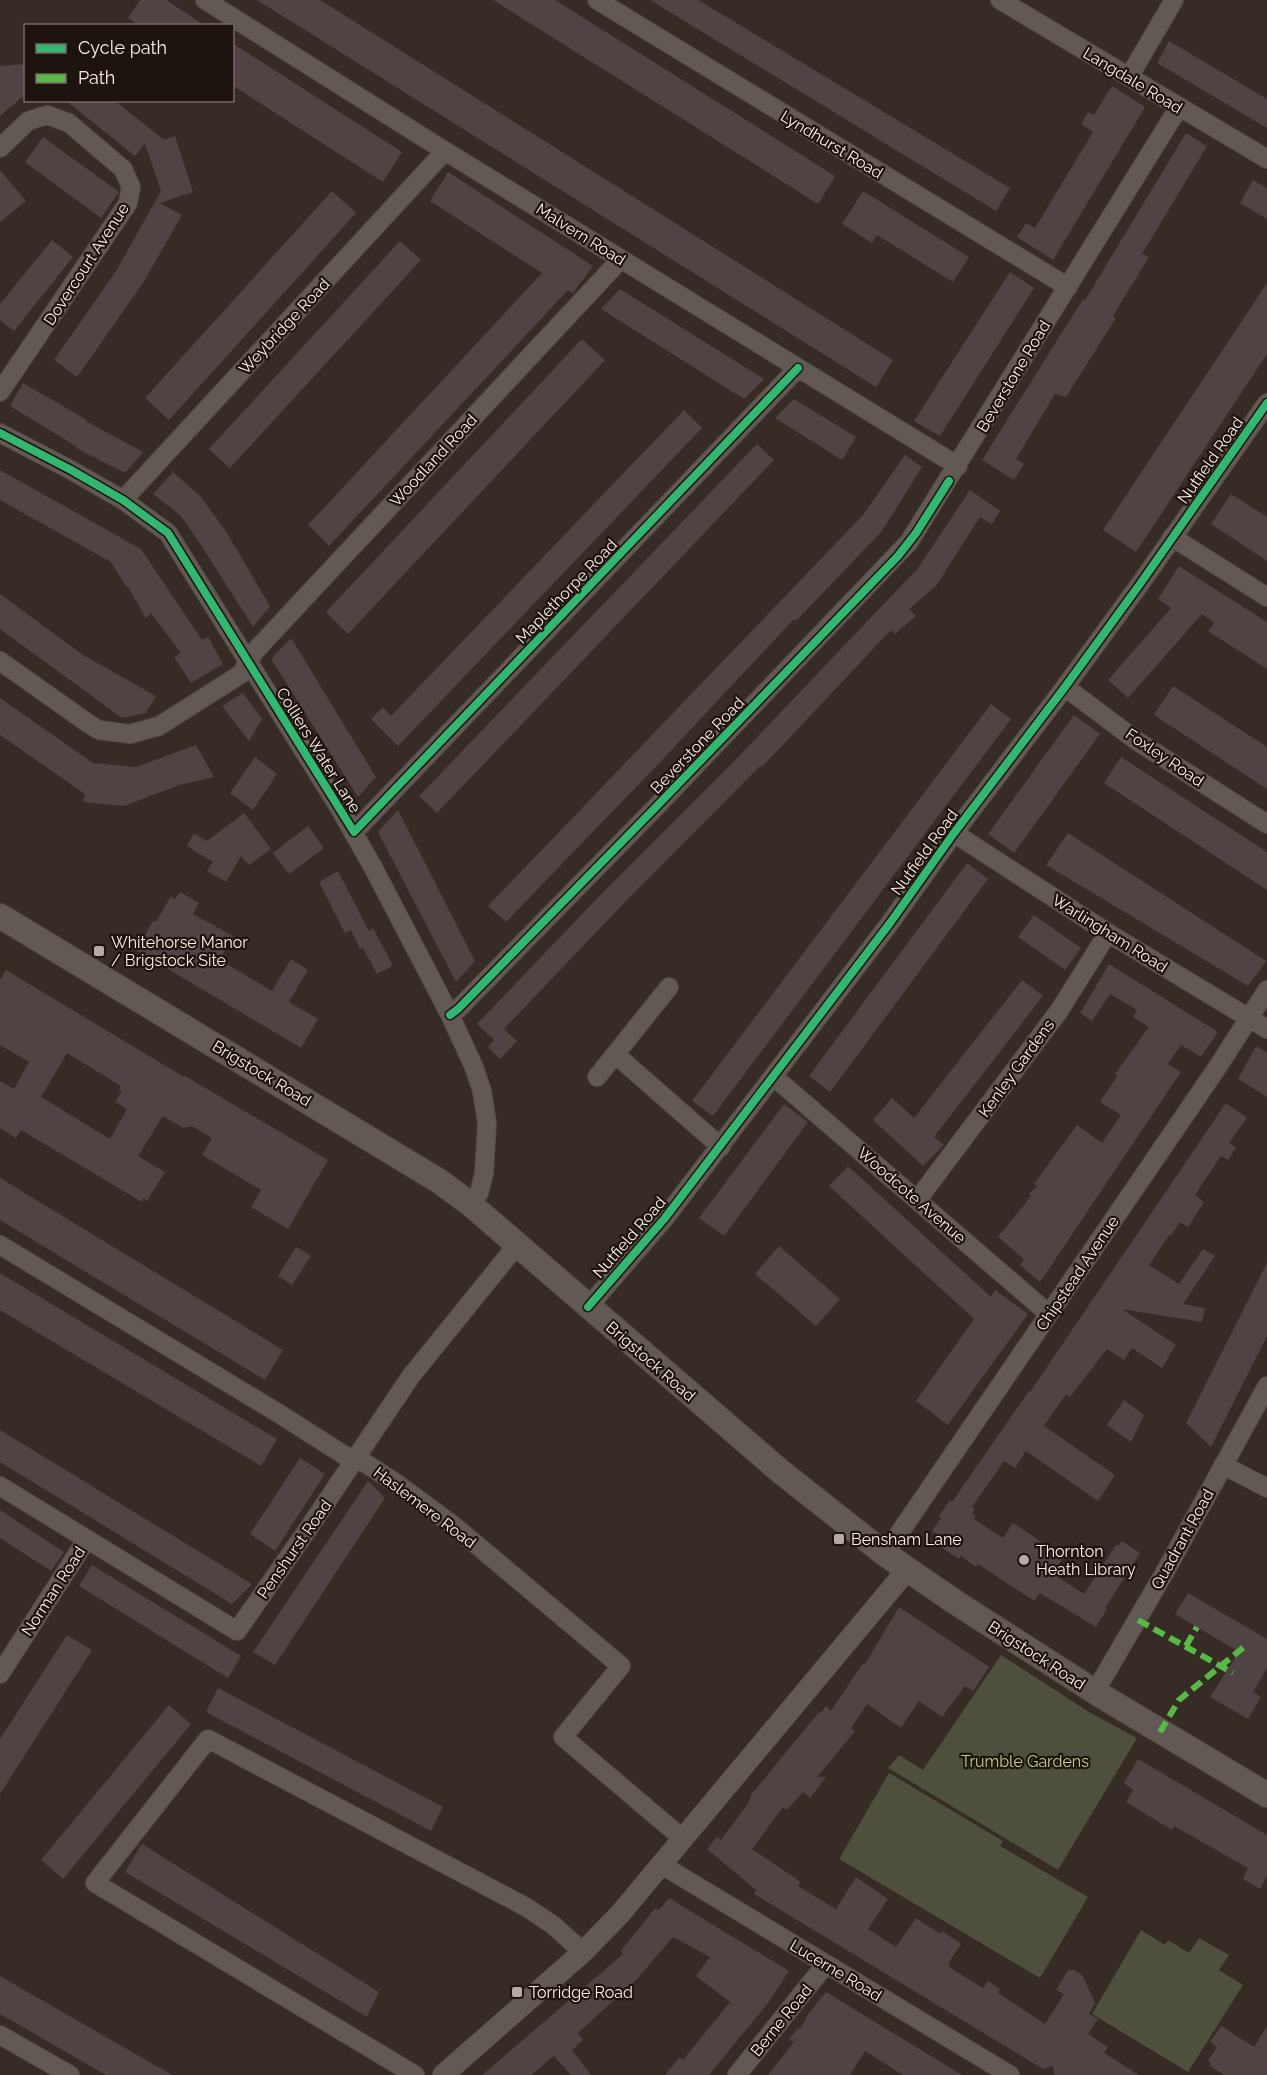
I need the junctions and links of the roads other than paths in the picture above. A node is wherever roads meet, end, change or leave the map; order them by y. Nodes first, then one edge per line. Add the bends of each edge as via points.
1 (205, 0) edge
2 (597, 0) edge
3 (1000, 0) edge
4 (1173, 0) edge
5 (1129, 77) junction
6 (1179, 107) junction
7 (0, 148) edge
8 (445, 151) junction
9 (1267, 159) edge
10 (621, 259) junction
11 (1068, 287) junction
12 (798, 368) junction
13 (0, 392) edge
14 (1267, 403) edge
15 (0, 433) edge
16 (958, 466) junction
17 (123, 500) junction
18 (1172, 537) junction
19 (1267, 597) edge
20 (0, 661) edge
21 (249, 664) junction
22 (1065, 687) junction
23 (1267, 824) edge
24 (354, 832) junction
25 (954, 833) junction
26 (0, 916) edge
27 (1108, 933) junction
28 (669, 987) dead end
29 (1267, 990) edge
30 (450, 1015) junction
31 (1249, 1019) junction
32 (1267, 1029) edge
33 (615, 1054) junction
34 (597, 1077) dead end
35 (774, 1077) junction
36 (721, 1147) junction
37 (918, 1199) junction
38 (469, 1203) junction
39 (0, 1245) edge
40 (517, 1245) junction
41 (588, 1307) junction
42 (1049, 1314) junction
43 (1267, 1386) edge
44 (356, 1458) junction
45 (1223, 1465) junction
46 (0, 1486) edge
47 (1267, 1488) edge
48 (87, 1539) junction
49 (885, 1554) junction
50 (907, 1570) junction
51 (0, 1674) edge
52 (1095, 1692) junction
53 (1267, 1795) edge
54 (682, 1838) junction
55 (662, 1865) junction
56 (583, 1952) junction
57 (826, 1964) junction
58 (0, 2035) edge
59 (70, 2075) edge
60 (415, 2075) edge
61 (443, 2075) edge
62 (737, 2075) edge
63 (1010, 2075) edge

1 - 8 street, Malvern Road
2 - 11 street, Lyndhurst Road
3 - 5 street, Langdale Road
4 - 5 street
5 - 6 street, Langdale Road
6 - 9 street, Langdale Road
6 - 11 street, Beverstone Road
7 - 13 street, Dovercourt Avenue via 28,121 47,115 69,123 123,169 131,187 128,203
8 - 10 street, Malvern Road
8 - 17 street, Weybridge Road
10 - 12 street, Malvern Road
10 - 21 street, Woodland Road via 255,651
11 - 16 street, Beverstone Road
12 - 16 street, Malvern Road
12 - 24 street, Maplethorpe Road
14 - 18 street, Nutfield Road
15 - 17 street, Colliers Water Lane
16 - 30 street, Beverstone Road via 898,556
17 - 21 street, Colliers Water Lane via 168,533
18 - 19 street
18 - 22 street, Nutfield Road
20 - 21 street, Woodland Road via 99,730 130,734 177,716 242,674
21 - 24 street, Colliers Water Lane
22 - 23 street, Foxley Road via 1137,741
22 - 25 street, Nutfield Road
24 - 30 street, Colliers Water Lane
25 - 27 street, Warlingham Road
25 - 35 street, Nutfield Road
26 - 38 main road, Brigstock Road via 389,1149
27 - 31 street, Warlingham Road
27 - 37 street, Kenley Gardens via 1059,1011
28 - 33 street
29 - 31 street, Chipstead Avenue
30 - 38 street, Colliers Water Lane via 482,1090 487,1123 484,1174 479,1193
31 - 32 street, Warlingham Road
31 - 42 street, Chipstead Avenue
33 - 34 street
33 - 36 street
35 - 36 street, Nutfield Road
35 - 37 street, Woodcote Avenue
36 - 41 street, Nutfield Road
37 - 42 street, Woodcote Avenue
38 - 40 main road, Brigstock Road
39 - 44 street, Haslemere Road via 344,1455
40 - 41 main road, Brigstock Road
40 - 44 street, Penshurst Road via 411,1376
41 - 49 main road, Brigstock Road via 780,1471
42 - 49 street, Chipstead Avenue
43 - 45 street, Quadrant Road
44 - 48 street, Penshurst Road via 237,1631
44 - 54 street, Haslemere Road via 427,1505 621,1666 563,1737
45 - 47 street
45 - 52 street, Quadrant Road
46 - 48 street, Penshurst Road
48 - 51 street, Norman Road
49 - 50 main road, Brigstock Road
50 - 52 main road, Brigstock Road
50 - 54 street
52 - 53 main road, Brigstock Road
54 - 55 street
55 - 56 street
55 - 57 street, Lucerne Road
56 - 60 street via 525,1907 208,1739 95,1883
56 - 61 street
57 - 62 street, Berne Road
57 - 63 street, Lucerne Road
58 - 59 street

